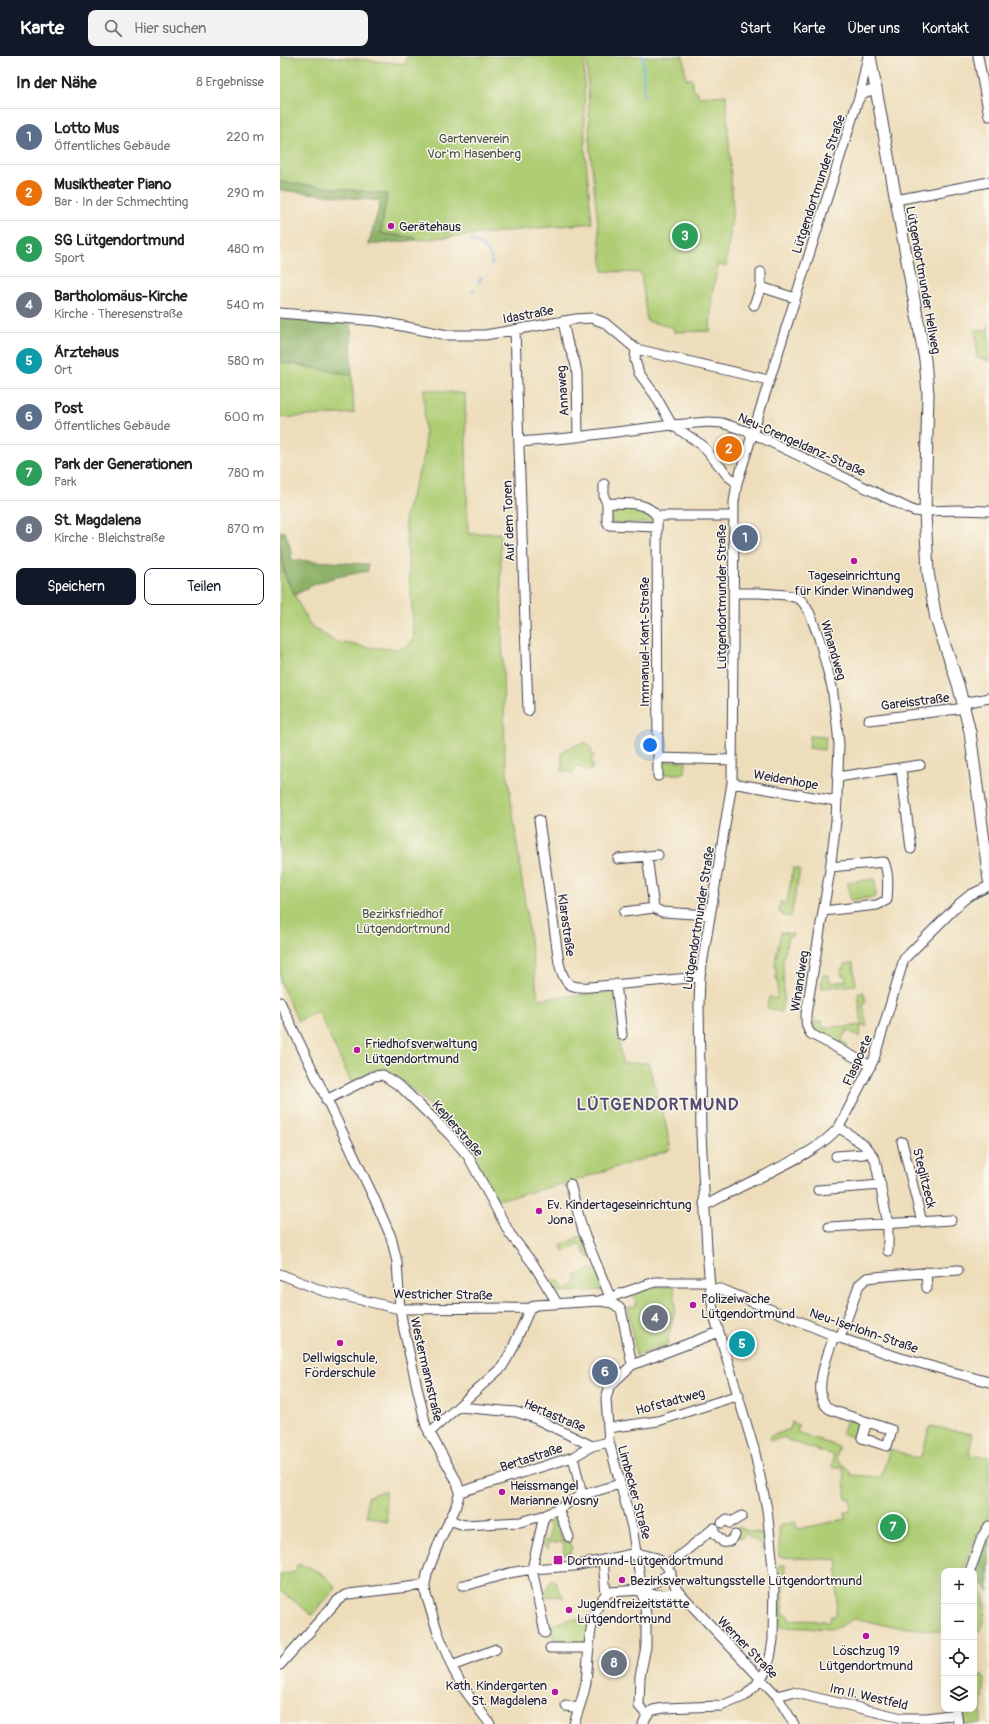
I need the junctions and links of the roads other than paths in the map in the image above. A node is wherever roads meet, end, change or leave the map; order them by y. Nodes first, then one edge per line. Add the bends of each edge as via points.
1 (869, 56) edge
2 (978, 56) edge
3 (876, 90) junction
4 (858, 100) junction
5 (989, 116) edge
6 (989, 182) edge
7 (896, 200) junction
8 (762, 272) dead end
9 (761, 287) junction
10 (795, 298) junction
11 (754, 305) dead end
12 (280, 313) edge
13 (563, 321) junction
14 (515, 330) junction
15 (636, 349) junction
16 (768, 380) junction
17 (695, 423) junction
18 (672, 425) junction
19 (752, 433) junction
20 (578, 437) junction
21 (693, 438) junction
22 (519, 442) junction
23 (737, 482) junction
24 (604, 484) dead end
25 (607, 503) junction
26 (989, 511) edge
27 (925, 512) junction
28 (657, 516) junction
29 (734, 516) junction
30 (657, 527) junction
31 (734, 593) junction
32 (989, 698) edge
33 (964, 705) junction
34 (528, 712) dead end
35 (869, 720) dead end
36 (658, 758) junction
37 (732, 760) junction
38 (920, 766) dead end
39 (901, 769) junction
40 (658, 776) dead end
41 (836, 777) junction
42 (732, 783) junction
43 (836, 801) junction
44 (539, 820) dead end
45 (911, 849) dead end
46 (658, 855) dead end
47 (647, 856) junction
48 (618, 859) dead end
49 (988, 866) edge
50 (830, 867) junction
51 (989, 880) edge
52 (989, 886) edge
53 (654, 908) junction
54 (823, 911) junction
55 (624, 912) dead end
56 (710, 915) junction
57 (700, 977) junction
58 (616, 984) junction
59 (280, 1002) edge
60 (622, 1035) dead end
61 (871, 1066) junction
62 (326, 1100) junction
63 (839, 1127) junction
64 (902, 1142) dead end
65 (870, 1151) junction
66 (836, 1156) dead end
67 (570, 1184) dead end
68 (881, 1186) junction
69 (818, 1190) dead end
70 (704, 1204) junction
71 (951, 1220) dead end
72 (922, 1222) junction
73 (888, 1224) junction
74 (829, 1227) dead end
75 (888, 1251) dead end
76 (958, 1270) dead end
77 (926, 1272) junction
78 (280, 1274) edge
79 (709, 1285) junction
80 (634, 1288) junction
81 (927, 1288) dead end
82 (610, 1297) junction
83 (599, 1301) junction
84 (557, 1303) junction
85 (530, 1308) junction
86 (400, 1309) junction
87 (622, 1309) junction
88 (719, 1332) junction
89 (837, 1337) junction
90 (632, 1365) junction
91 (989, 1382) edge
92 (739, 1395) junction
93 (458, 1407) junction
94 (867, 1422) dead end
95 (608, 1428) junction
96 (429, 1433) junction
97 (609, 1442) junction
98 (592, 1446) junction
99 (573, 1457) junction
100 (620, 1484) junction
101 (460, 1492) junction
102 (582, 1495) junction
103 (558, 1508) junction
104 (546, 1515) junction
105 (742, 1516) dead end
106 (449, 1520) junction
107 (989, 1526) edge
108 (569, 1537) dead end
109 (638, 1553) junction
110 (604, 1560) junction
111 (971, 1568) edge
112 (532, 1569) junction
113 (669, 1570) junction
114 (425, 1585) junction
115 (462, 1585) dead end
116 (642, 1593) junction
117 (678, 1593) junction
118 (606, 1595) junction
119 (545, 1633) dead end
120 (550, 1648) dead end
121 (589, 1648) junction
122 (496, 1649) dead end
123 (280, 1665) edge
124 (452, 1666) junction
125 (761, 1680) junction
126 (777, 1696) junction
127 (566, 1706) dead end
128 (579, 1708) junction
129 (956, 1712) edge
130 (647, 1715) junction
131 (490, 1724) edge
132 (574, 1724) edge
133 (642, 1724) edge
134 (794, 1724) edge
135 (958, 1724) edge

1 - 3 main road, Lütgendortmunder Hellweg
1 - 4 street, Lütgendortmunder Straße
2 - 5 street
3 - 4 street via 864,92
3 - 7 main road, Lütgendortmunder Hellweg
4 - 10 street, Lütgendortmunder Straße
6 - 7 street
7 - 27 main road, Lütgendortmunder Hellweg via 927,378
8 - 9 street
9 - 10 street
9 - 11 street
10 - 16 street, Lütgendortmunder Straße
12 - 14 street, Idastraße via 377,321 447,335
13 - 14 street, Idastraße
13 - 15 street, Idastraße via 584,318 600,320
13 - 20 street, Annaweg via 577,373
14 - 22 street, Auf dem Toren
15 - 16 street, Idastraße
15 - 18 street via 635,360 639,373
16 - 19 street, Lütgendortmunder Straße
17 - 18 street, Neu-Crengeldanz-Straße
17 - 19 street, Neu-Crengeldanz-Straße via 722,423
17 - 21 street via 690,431
18 - 20 street, Neu-Crengeldanz-Straße
18 - 21 street
19 - 23 street, Lütgendortmunder Straße
19 - 27 street, Neu-Crengeldanz-Straße via 914,512
20 - 22 street, Neu-Crengeldanz-Straße
21 - 23 street via 708,451 728,476
22 - 34 street, Auf dem Toren
23 - 29 street, Lütgendortmunder Straße
24 - 25 street via 604,498
25 - 28 street via 641,504
25 - 30 street via 609,525
26 - 27 street
27 - 33 main road, Lütgendortmunder Hellweg via 932,604
28 - 29 street
28 - 30 street, Immanuel-Kant-Straße
29 - 31 street, Lütgendortmunder Straße
30 - 36 street, Immanuel-Kant-Straße
31 - 37 street, Lütgendortmunder Straße
31 - 41 street, Winandweg via 786,595 796,598 807,608 819,638 832,687 839,745
32 - 33 street, Gareisstraße
33 - 35 street, Gareisstraße
33 - 49 main road, Lütgendortmunder Hellweg
36 - 37 street
36 - 40 street, Immanuel-Kant-Straße
37 - 42 street, Lütgendortmunder Straße
38 - 39 street
39 - 41 street
39 - 45 street
41 - 43 street, Winandweg
42 - 43 street, Weidenhope
42 - 56 street, Lütgendortmunder Straße
43 - 50 street, Winandweg
44 - 58 street, Klarastraße via 559,963 564,979 569,985 578,988
46 - 47 street
47 - 48 street
47 - 53 street
49 - 51 main road, Lütgendortmunder Hellweg
50 - 54 street, Winandweg
50 - 54 street via 884,862 887,900 877,905
52 - 61 street, Flaspoete via 960,903 904,959
53 - 55 street
53 - 56 street via 662,912
54 - 61 street, Winandweg via 806,1014 808,1029 811,1034
56 - 57 street, Lütgendortmunder Straße
57 - 58 street, Klarastraße
57 - 70 street, Lütgendortmunder Straße
58 - 60 street
59 - 62 street, Westermannstraße
61 - 63 street, Flaspoete
62 - 84 street, Keplerstraße via 374,1076 383,1076 401,1087 468,1156 510,1234 534,1265
62 - 86 street, Westermannstraße via 391,1237 397,1262
63 - 65 street
63 - 70 street, Flaspoete via 816,1148 799,1158
64 - 72 street, Steglitzeck
65 - 66 street via 864,1154
65 - 68 street via 876,1159
67 - 82 street via 583,1231
68 - 69 street
68 - 73 street
70 - 79 street, Lütgendortmunder Straße
71 - 72 street, Steglitzeck
72 - 73 street, Steglitzeck
73 - 74 street, Steglitzeck
73 - 75 street
76 - 77 street
77 - 81 street
77 - 89 street via 864,1280 855,1293
78 - 86 street, Westricher Straße via 323,1291
79 - 80 street, Westricher Straße via 655,1282
79 - 88 street, Lütgendortmunder Straße
79 - 89 street, Neu-Iserlohn-Straße
80 - 82 street, Westricher Straße
80 - 87 street via 623,1297
82 - 83 street, Westricher Straße
83 - 84 street, Westricher Straße
83 - 87 street via 612,1303
84 - 85 street, Westricher Straße
85 - 86 street, Westricher Straße
85 - 93 street via 502,1367
86 - 96 street, Westermannstraße
87 - 90 street
88 - 90 street, Limbecker Straße
88 - 92 street, Lütgendortmunder Straße
89 - 91 street, Neu-Iserlohn-Straße
89 - 94 street via 821,1376 821,1400 825,1407 831,1410
90 - 95 street, Limbecker Straße via 610,1388 606,1399
92 - 95 street, Hofstadtweg via 658,1421
92 - 125 street, Lütgendortmunder Straße via 759,1469 772,1550 772,1651
93 - 96 street
93 - 98 street, Hertastraße via 516,1412
95 - 97 street, Limbecker Straße
96 - 101 street, Westermannstraße
97 - 98 street, Bertastraße
97 - 100 street, Limbecker Straße
98 - 99 street, Bertastraße
99 - 101 street, Bertastraße
99 - 102 street
100 - 102 street
100 - 109 street, Limbecker Straße
101 - 106 street
102 - 103 street
103 - 104 street
103 - 108 street
104 - 106 street via 520,1522 485,1525 464,1526
104 - 112 street
105 - 113 street via 726,1523 733,1528 737,1537 729,1542 723,1542 713,1529
106 - 114 street via 433,1557
107 - 111 street via 982,1537
109 - 110 street
109 - 113 street via 657,1558
109 - 116 street, Limbecker Straße
110 - 112 street via 574,1566
110 - 118 street
112 - 115 street
112 - 119 street
113 - 116 street
113 - 117 street, Werner Straße
114 - 123 street via 345,1595
114 - 124 street via 428,1604
116 - 117 street
116 - 118 street via 614,1592
116 - 130 street, Limbecker Straße via 646,1615 646,1647 640,1676 639,1706
117 - 125 street, Werner Straße
118 - 121 street via 594,1616
120 - 121 street
121 - 128 street via 584,1692
122 - 124 street
124 - 131 street via 464,1689
125 - 126 street, Werner Straße
125 - 130 street, Lütgendortmunder Straße via 745,1696 729,1704 706,1708 659,1709
126 - 129 street, Im II. Westfeld via 792,1692 907,1719
126 - 134 street, Werner Straße
127 - 128 street
128 - 132 street
129 - 135 street
130 - 133 street

